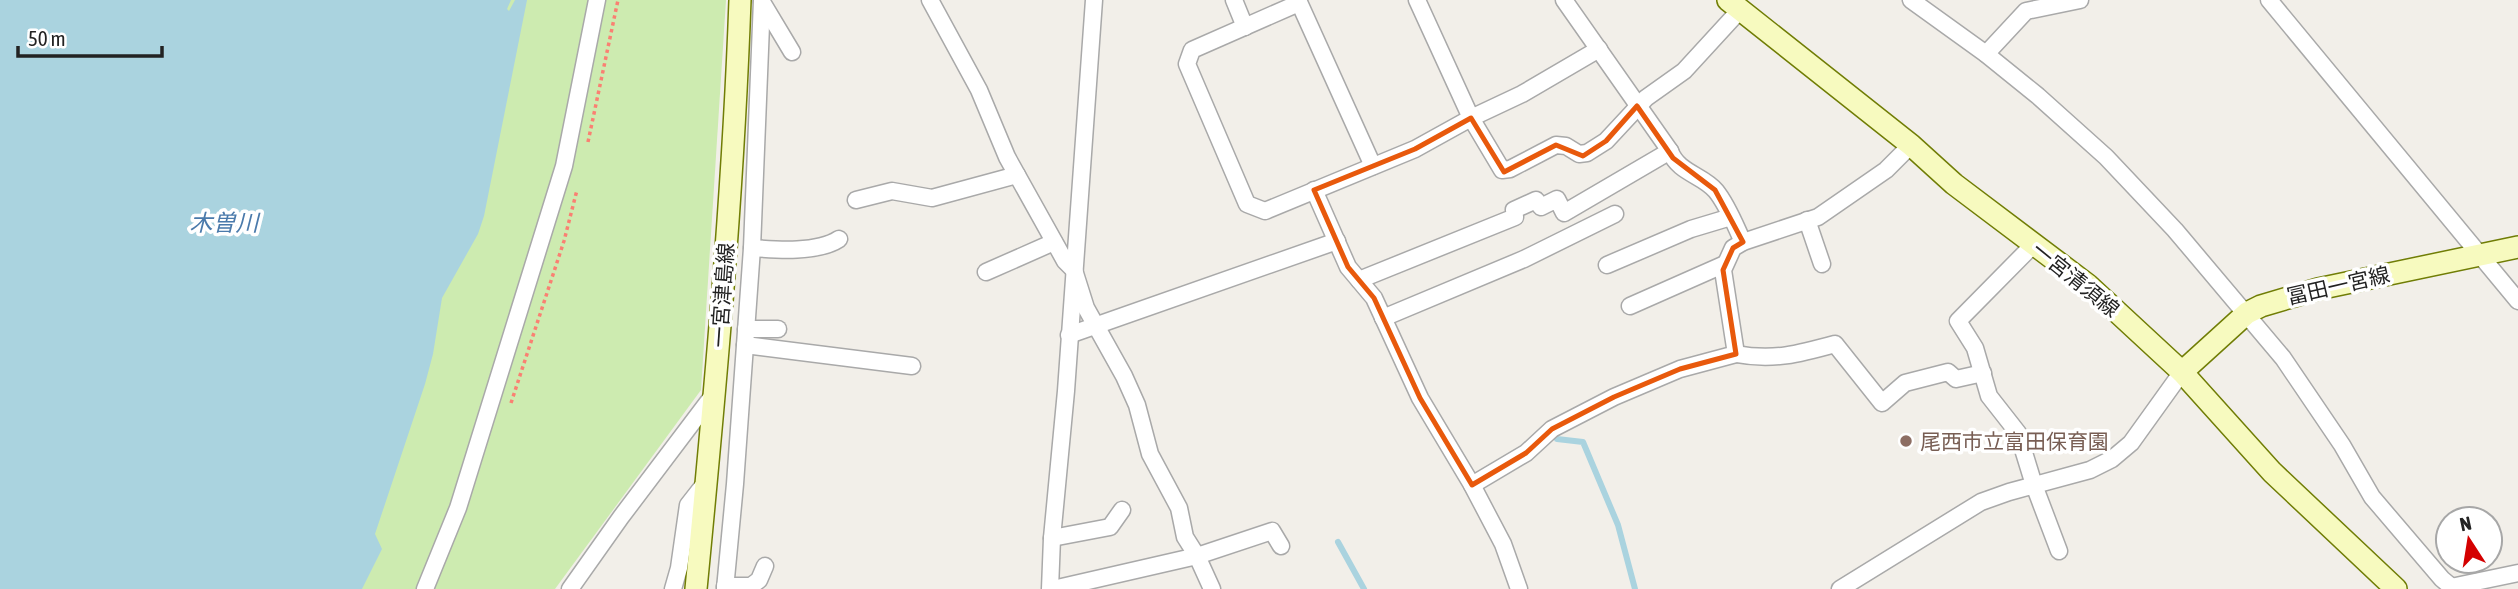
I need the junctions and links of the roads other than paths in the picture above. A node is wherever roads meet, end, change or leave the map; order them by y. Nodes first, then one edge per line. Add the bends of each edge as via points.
1 (597, 0) edge
2 (930, 0) edge
3 (1094, 0) edge
4 (1234, 0) edge
5 (1417, 0) edge
6 (1564, 0) edge
7 (1911, 0) edge
8 (2080, 0) edge
9 (2269, 0) edge
10 (755, 1) edge
11 (1299, 1) edge
12 (1734, 5) edge
13 (1245, 27) junction
14 (1599, 49) junction
15 (792, 52) dead end
16 (1986, 54) junction
17 (1637, 106) junction
18 (1471, 118) junction
19 (1911, 145) junction
20 (1670, 151) junction
21 (1373, 166) junction
22 (1017, 175) junction
23 (1314, 190) junction
24 (856, 200) dead end
25 (1615, 214) dead end
26 (1731, 217) junction
27 (1807, 220) junction
28 (839, 239) dead end
29 (1337, 241) junction
30 (1054, 242) junction
31 (1743, 242) junction
32 (2034, 244) junction
33 (2518, 247) edge
34 (752, 248) junction
35 (2480, 255) junction
36 (1725, 264) junction
37 (1822, 264) dead end
38 (1607, 265) dead end
39 (1074, 270) junction
40 (986, 272) dead end
41 (1359, 280) junction
42 (2518, 301) edge
43 (1630, 306) dead end
44 (2247, 313) junction
45 (1383, 318) junction
46 (1096, 325) junction
47 (778, 329) dead end
48 (1069, 335) junction
49 (746, 337) junction
50 (1736, 354) junction
51 (912, 366) dead end
52 (2182, 372) junction
53 (1983, 373) junction
54 (716, 392) junction
55 (706, 482) junction
56 (1472, 485) junction
57 (2034, 485) junction
58 (1122, 510) dead end
59 (1052, 538) junction
60 (1281, 546) dead end
61 (2059, 551) dead end
62 (1197, 556) junction
63 (765, 566) dead end
64 (2518, 573) edge
65 (725, 587) edge
66 (2453, 588) edge
67 (425, 589) edge
68 (570, 589) edge
69 (673, 589) edge
70 (696, 589) edge
71 (1052, 589) edge
72 (1212, 589) edge
73 (1519, 589) edge
74 (1840, 589) edge
75 (2396, 589) edge

1 - 67 street via 564,166 458,508
2 - 22 street via 979,90
3 - 39 street
4 - 13 street
5 - 18 street
6 - 14 street
7 - 16 street
8 - 16 street via 2026,11
9 - 35 street
10 - 15 street
10 - 34 street
10 - 54 main road, 一宮津島線 via 737,81
11 - 13 street
11 - 21 street
12 - 17 street via 1684,71
12 - 19 main road, 一宮清須線
13 - 23 street via 1192,50 1187,64 1247,204 1265,211
14 - 17 street
14 - 18 street
16 - 44 street via 2106,157
17 - 18 street via 1606,141 1587,153 1556,145 1502,170
17 - 20 street
18 - 21 street
19 - 27 street via 1855,193
19 - 32 main road, 一宮清須線
20 - 26 street via 1686,171 1716,190
20 - 41 street via 1564,214 1557,199 1541,207 1536,200 1514,210 1515,217
21 - 23 street
22 - 24 street via 932,198 892,191
22 - 30 street
23 - 29 street
25 - 45 street via 1524,259
26 - 31 street
26 - 38 street
27 - 31 street
27 - 37 street
28 - 34 street via 783,250
29 - 41 street
29 - 46 street
30 - 39 street
30 - 40 street
31 - 36 street via 1733,248
32 - 52 main road, 一宮清須線 via 2088,285
32 - 53 street via 1958,321 1975,348
33 - 35 main road, 冨田一宮線
34 - 49 street
35 - 42 street
35 - 44 main road, 冨田一宮線 via 2277,299
36 - 43 street
36 - 50 street
39 - 46 street
39 - 48 street
41 - 45 street
44 - 52 main road, 冨田一宮線
44 - 66 street via 2283,358 2372,497
45 - 56 street via 1420,398
46 - 48 street
46 - 62 street via 1138,405 1150,454 1179,508 1185,537
47 - 49 street
48 - 59 street
49 - 51 street
49 - 65 street
50 - 53 street via 1782,358 1835,344 1882,403 1905,383 1948,372 1956,379
50 - 56 street via 1680,369 1614,397 1552,429 1527,453
52 - 57 street via 2131,443 2112,459
52 - 75 main road, 一宮清須線 via 2272,472
53 - 57 street via 1989,396 2018,433
54 - 55 main road, 一宮津島線
54 - 68 street
55 - 69 street via 688,505
55 - 70 main road, 一宮津島線
56 - 73 street via 1503,544
57 - 61 street
57 - 74 street via 1981,502
58 - 59 street via 1110,527
59 - 71 street
60 - 62 street via 1272,531
62 - 71 street
62 - 72 street
63 - 65 street via 751,586
64 - 66 street

